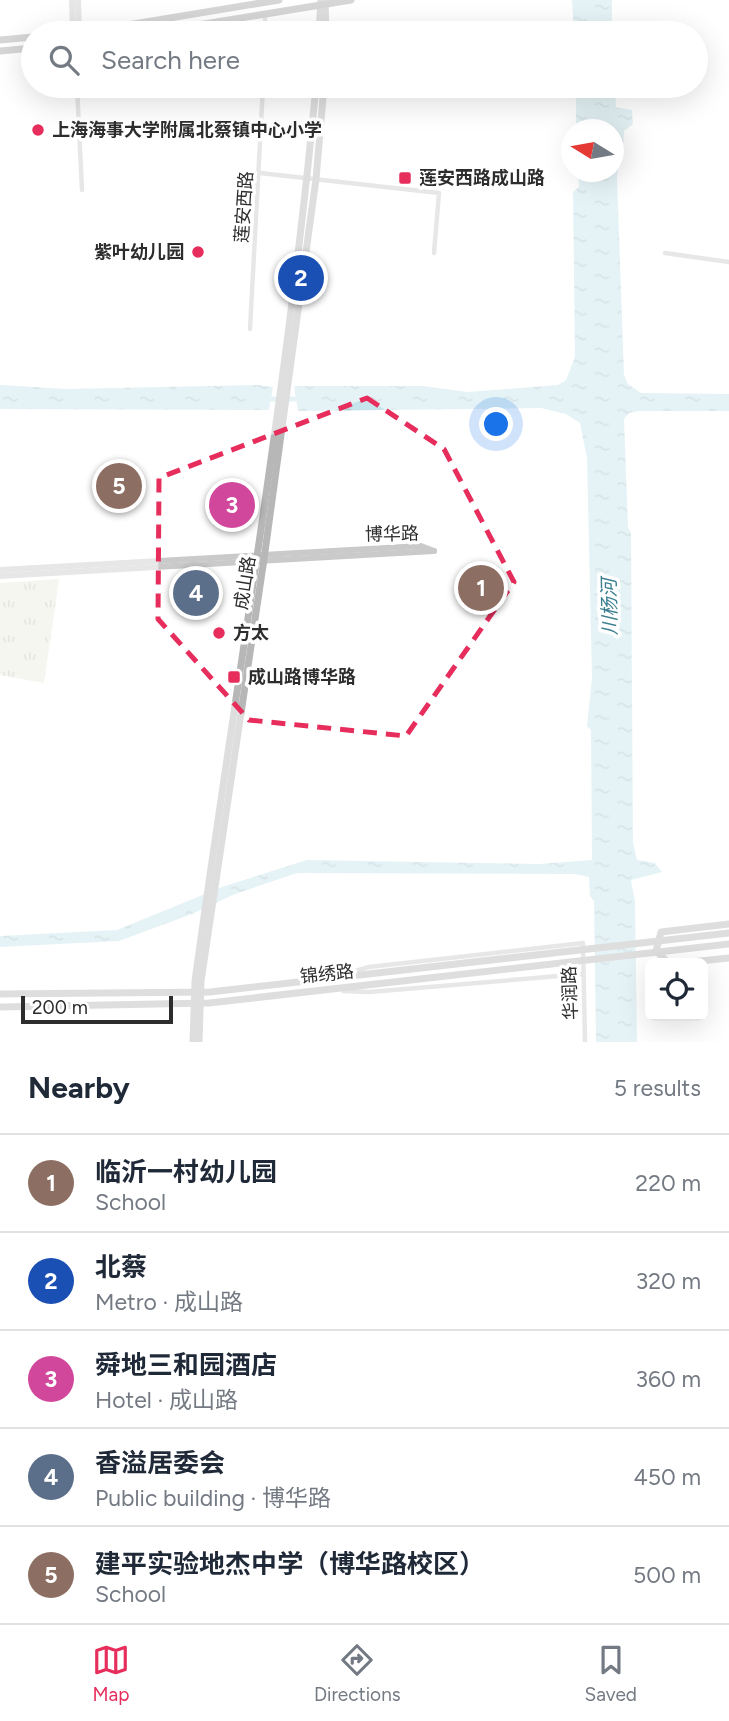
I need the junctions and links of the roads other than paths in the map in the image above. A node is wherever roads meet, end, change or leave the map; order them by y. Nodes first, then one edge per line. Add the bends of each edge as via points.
1 (72, 0) edge
2 (78, 0) edge
3 (279, 0) edge
4 (351, 0) edge
5 (323, 2) edge
6 (265, 14) junction
7 (75, 21) edge
8 (77, 21) edge
9 (150, 21) edge
10 (222, 21) edge
11 (265, 21) edge
12 (321, 21) edge
13 (325, 21) edge
14 (21, 38) edge
15 (0, 40) edge
16 (21, 49) edge
17 (0, 51) edge
18 (78, 98) edge
19 (263, 98) edge
20 (315, 98) edge
21 (322, 98) edge
22 (260, 173) junction
23 (312, 178) junction
24 (82, 190) dead end
25 (434, 253) dead end
26 (665, 253) dead end
27 (729, 262) edge
28 (250, 329) dead end
29 (261, 556) junction
30 (0, 570) edge
31 (0, 576) edge
32 (729, 923) edge
33 (729, 933) edge
34 (729, 944) edge
35 (664, 958) edge
36 (729, 958) edge
37 (708, 960) edge
38 (583, 974) junction
39 (328, 979) junction
40 (328, 990) junction
41 (196, 993) junction
42 (0, 994) edge
43 (196, 1004) junction
44 (0, 1007) edge
45 (193, 1042) edge
46 (199, 1042) edge
47 (585, 1042) edge

1 - 7 street
2 - 8 street
3 - 9 main road
4 - 5 main road
5 - 6 main road
5 - 12 main road
5 - 13 main road
6 - 10 main road
6 - 11 street
14 - 15 main road
16 - 17 main road
18 - 24 street
19 - 22 street, 莲安西路
20 - 23 main road, 成山路
21 - 23 main road, 成山路
22 - 23 street
22 - 28 street, 莲安西路
23 - 25 street via 439,193
23 - 29 main road, 成山路
26 - 27 street
29 - 29 street, 博华路 via 434,551 421,546
29 - 30 street, 博华路
29 - 31 street, 博华路
29 - 41 main road, 成山路
32 - 35 main road via 661,932 656,951
33 - 39 main road, 锦绣路
34 - 40 main road, 锦绣路
36 - 37 main road
38 - 39 street, 华润路 via 583,943 369,967
38 - 40 street via 369,992
38 - 47 street, 华润路
39 - 41 main road, 锦绣路
40 - 43 main road, 锦绣路
41 - 42 main road, 锦绣路
41 - 43 main road, 成山路
43 - 44 main road, 锦绣路
43 - 45 main road, 成山路
43 - 46 main road, 成山路

